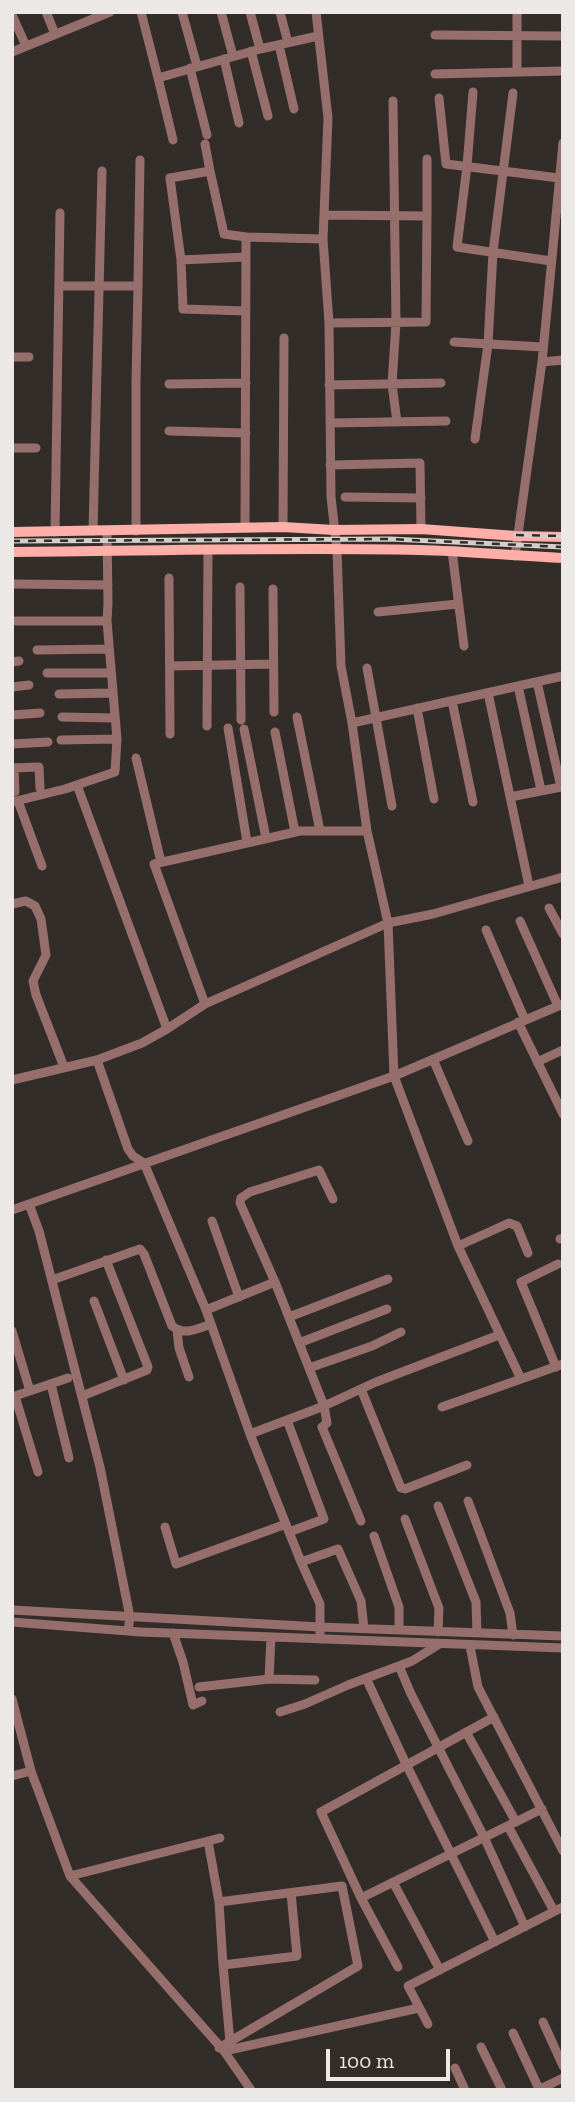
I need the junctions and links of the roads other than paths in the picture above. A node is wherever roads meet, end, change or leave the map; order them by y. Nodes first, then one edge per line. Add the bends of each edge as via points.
1 (46, 12) edge
2 (110, 12) edge
3 (141, 12) edge
4 (182, 12) edge
5 (221, 12) edge
6 (250, 12) edge
7 (280, 12) edge
8 (316, 12) edge
9 (517, 12) edge
10 (12, 15) edge
11 (55, 34) junction
12 (435, 35) dead end
13 (318, 36) junction
14 (517, 36) junction
15 (563, 36) edge
16 (283, 44) junction
17 (26, 46) junction
18 (256, 50) junction
19 (12, 52) edge
20 (229, 58) junction
21 (193, 67) junction
22 (563, 71) edge
23 (517, 72) junction
24 (435, 74) dead end
25 (158, 78) junction
26 (473, 92) dead end
27 (513, 93) dead end
28 (439, 98) dead end
29 (393, 101) dead end
30 (294, 108) dead end
31 (268, 116) dead end
32 (239, 123) dead end
33 (173, 140) dead end
34 (563, 144) edge
35 (427, 159) dead end
36 (141, 160) dead end
37 (467, 166) junction
38 (102, 171) dead end
39 (209, 171) junction
40 (504, 171) junction
41 (559, 178) junction
42 (560, 207) edge
43 (60, 213) dead end
44 (324, 215) junction
45 (394, 216) junction
46 (427, 216) junction
47 (246, 237) junction
48 (323, 239) junction
49 (493, 252) junction
50 (246, 257) junction
51 (181, 260) junction
52 (551, 261) junction
53 (59, 286) junction
54 (100, 286) junction
55 (138, 286) junction
56 (246, 311) junction
57 (329, 323) junction
58 (396, 323) junction
59 (284, 338) dead end
60 (454, 342) dead end
61 (488, 344) junction
62 (543, 348) junction
63 (12, 356) edge
64 (29, 357) dead end
65 (563, 360) edge
66 (541, 362) junction
67 (246, 383) junction
68 (442, 383) dead end
69 (169, 384) dead end
70 (392, 384) junction
71 (330, 386) junction
72 (446, 421) dead end
73 (397, 422) junction
74 (330, 423) junction
75 (169, 431) dead end
76 (246, 432) junction
77 (475, 439) dead end
78 (12, 448) edge
79 (36, 448) dead end
80 (330, 466) junction
81 (345, 497) dead end
82 (421, 498) junction
83 (283, 527) junction
84 (245, 528) junction
85 (421, 529) junction
86 (334, 530) junction
87 (93, 531) junction
88 (107, 531) junction
89 (136, 531) junction
90 (12, 532) edge
91 (55, 532) junction
92 (516, 536) junction
93 (563, 537) edge
94 (337, 550) junction
95 (107, 551) junction
96 (208, 551) junction
97 (452, 551) junction
98 (12, 552) edge
99 (515, 556) junction
100 (563, 558) edge
101 (169, 578) dead end
102 (15, 584) dead end
103 (108, 585) junction
104 (240, 587) dead end
105 (273, 589) dead end
106 (458, 604) junction
107 (378, 612) dead end
108 (16, 621) dead end
109 (107, 621) junction
110 (464, 646) dead end
111 (109, 649) junction
112 (37, 650) dead end
113 (273, 664) junction
114 (241, 665) junction
115 (170, 666) junction
116 (206, 666) junction
117 (367, 668) dead end
118 (47, 673) dead end
119 (111, 673) junction
120 (563, 676) edge
121 (537, 682) junction
122 (29, 685) dead end
123 (518, 686) junction
124 (12, 687) edge
125 (112, 693) junction
126 (488, 693) junction
127 (59, 694) dead end
128 (452, 701) junction
129 (417, 708) junction
130 (274, 712) dead end
131 (40, 713) dead end
132 (12, 715) edge
133 (62, 717) dead end
134 (297, 717) dead end
135 (376, 717) junction
136 (114, 718) junction
137 (352, 723) junction
138 (207, 726) dead end
139 (228, 728) dead end
140 (275, 732) dead end
141 (170, 734) dead end
142 (117, 739) junction
143 (61, 740) dead end
144 (48, 742) dead end
145 (12, 744) edge
146 (136, 758) dead end
147 (13, 768) edge
148 (77, 785) junction
149 (40, 788) dead end
150 (541, 790) junction
151 (510, 797) junction
152 (15, 798) edge
153 (434, 799) dead end
154 (473, 802) dead end
155 (392, 806) dead end
156 (320, 831) junction
157 (367, 831) junction
158 (295, 832) junction
159 (267, 838) junction
160 (247, 842) junction
161 (161, 862) junction
162 (42, 866) dead end
163 (563, 877) edge
164 (529, 886) junction
165 (12, 904) edge
166 (549, 908) dead end
167 (520, 921) dead end
168 (388, 923) junction
169 (486, 930) dead end
170 (563, 934) edge
171 (205, 1004) junction
172 (561, 1005) edge
173 (522, 1021) junction
174 (167, 1028) junction
175 (563, 1050) edge
176 (433, 1059) junction
177 (97, 1060) junction
178 (537, 1062) junction
179 (64, 1067) junction
180 (394, 1076) junction
181 (12, 1080) edge
182 (563, 1114) edge
183 (467, 1141) dead end
184 (144, 1163) junction
185 (333, 1199) dead end
186 (29, 1204) junction
187 (12, 1210) edge
188 (212, 1221) dead end
189 (458, 1246) junction
190 (528, 1253) dead end
191 (106, 1260) junction
192 (558, 1264) dead end
193 (388, 1279) dead end
194 (52, 1280) junction
195 (275, 1282) junction
196 (239, 1297) junction
197 (94, 1301) dead end
198 (387, 1309) dead end
199 (206, 1310) junction
200 (289, 1317) junction
201 (211, 1324) junction
202 (177, 1330) junction
203 (12, 1331) edge
204 (401, 1332) dead end
205 (499, 1335) junction
206 (299, 1343) junction
207 (559, 1365) edge
208 (309, 1368) junction
209 (189, 1377) dead end
210 (68, 1378) dead end
211 (521, 1379) junction
212 (124, 1380) junction
213 (51, 1384) junction
214 (361, 1389) junction
215 (30, 1391) junction
216 (14, 1396) edge
217 (82, 1396) junction
218 (324, 1406) junction
219 (442, 1407) dead end
220 (288, 1420) junction
221 (250, 1434) junction
222 (69, 1458) dead end
223 (467, 1465) dead end
224 (38, 1472) dead end
225 (468, 1501) dead end
226 (438, 1506) dead end
227 (405, 1519) dead end
228 (361, 1521) dead end
229 (165, 1527) dead end
230 (287, 1528) junction
231 (374, 1536) dead end
232 (301, 1562) junction
233 (12, 1610) edge
234 (130, 1617) junction
235 (12, 1622) edge
236 (320, 1627) junction
237 (363, 1629) junction
238 (399, 1630) junction
239 (128, 1631) junction
240 (438, 1632) junction
241 (173, 1633) junction
242 (477, 1633) junction
243 (513, 1634) junction
244 (563, 1636) edge
245 (271, 1637) junction
246 (320, 1639) junction
247 (438, 1645) junction
248 (470, 1646) junction
249 (563, 1648) edge
250 (399, 1666) junction
251 (366, 1678) junction
252 (269, 1679) junction
253 (316, 1680) dead end
254 (199, 1687) dead end
255 (12, 1699) edge
256 (202, 1701) dead end
257 (280, 1712) dead end
258 (494, 1717) junction
259 (466, 1732) junction
260 (439, 1747) junction
261 (406, 1764) junction
262 (31, 1771) junction
263 (12, 1776) edge
264 (542, 1809) junction
265 (512, 1824) junction
266 (484, 1837) junction
267 (220, 1838) dead end
268 (208, 1841) junction
269 (563, 1851) edge
270 (452, 1853) junction
271 (70, 1876) junction
272 (393, 1882) junction
273 (291, 1893) junction
274 (361, 1898) junction
275 (219, 1902) junction
276 (559, 1909) edge
277 (525, 1927) junction
278 (495, 1942) junction
279 (223, 1965) junction
280 (398, 1967) dead end
281 (440, 1970) junction
282 (419, 2008) junction
283 (543, 2022) dead end
284 (428, 2024) dead end
285 (513, 2033) dead end
286 (230, 2042) junction
287 (481, 2047) dead end
288 (222, 2050) junction
289 (563, 2066) edge
290 (456, 2068) dead end
291 (563, 2078) edge
292 (251, 2090) edge
293 (465, 2090) edge
294 (502, 2090) edge
295 (539, 2090) edge

1 - 11 street
2 - 11 street
3 - 25 street
4 - 21 street
5 - 20 street
6 - 18 street
7 - 16 street
8 - 13 street
9 - 14 street
10 - 17 street
11 - 17 street
12 - 14 street
13 - 16 street
13 - 44 street via 328,118
14 - 15 street
14 - 23 street
16 - 18 street
16 - 30 street
17 - 19 street
18 - 20 street
18 - 31 street
20 - 21 street
20 - 32 street
21 - 25 street
21 - 39 street
22 - 23 street
23 - 24 street
25 - 33 street
26 - 37 street
27 - 40 street
28 - 37 street via 446,164
29 - 45 street
34 - 41 street
35 - 46 street
36 - 55 street
37 - 40 street
37 - 49 street via 457,247
38 - 54 street
39 - 47 street via 224,234
39 - 51 street via 170,178
40 - 41 street
40 - 49 street
41 - 42 street
42 - 52 street
43 - 53 street
44 - 45 street
44 - 48 street
45 - 46 street
45 - 58 street
46 - 58 street via 426,323
47 - 48 street
47 - 50 street
48 - 57 street
49 - 52 street
49 - 61 street
50 - 51 street
50 - 56 street
51 - 56 street via 183,309
52 - 62 street
53 - 54 street
53 - 91 street
54 - 55 street
54 - 87 street
55 - 89 street
56 - 67 street
57 - 58 street
57 - 71 street
58 - 70 street
59 - 83 street
60 - 61 street
61 - 62 street
61 - 77 street
62 - 66 street
63 - 64 street
65 - 66 street
66 - 92 street
67 - 69 street
67 - 76 street
68 - 70 street
70 - 71 street
70 - 73 street
71 - 74 street
72 - 73 street
73 - 74 street
74 - 80 street
75 - 76 street
76 - 84 street
78 - 79 street
80 - 82 street via 421,463
80 - 86 street
81 - 82 street
82 - 85 street
83 - 84 main road
83 - 86 main road
84 - 89 main road
85 - 86 main road
85 - 92 main road
86 - 94 street
87 - 88 main road
87 - 91 main road
88 - 89 main road
88 - 95 street
90 - 91 main road
92 - 93 main road
92 - 99 street
94 - 96 main road
94 - 97 main road
94 - 137 street via 341,666
95 - 96 main road
95 - 98 main road
95 - 103 street
96 - 116 street
97 - 99 main road
97 - 106 street
99 - 100 main road
101 - 115 street
102 - 103 street
103 - 109 street
104 - 114 street
105 - 113 street
106 - 107 street
106 - 110 street
108 - 109 street
109 - 111 street
111 - 112 street
111 - 119 street
113 - 114 street
113 - 130 street
114 - 116 street
114 - 159 street via 243,724
115 - 116 street
115 - 141 street
116 - 138 street
117 - 135 street
118 - 119 street
119 - 125 street
120 - 121 street
121 - 123 street
121 - 150 street via 561,787
122 - 124 street
123 - 126 street
123 - 150 street
125 - 127 street
125 - 136 street
126 - 128 street
126 - 151 street
128 - 129 street
128 - 154 street
129 - 135 street
129 - 153 street
131 - 132 street
133 - 136 street
134 - 156 street
135 - 137 street
135 - 155 street
136 - 142 street
137 - 157 street
139 - 160 street
140 - 158 street
142 - 143 street
142 - 148 street via 116,772
144 - 145 street
146 - 161 street
147 - 149 street via 39,767
147 - 152 street
148 - 152 street
148 - 174 street
150 - 151 street
151 - 164 street
152 - 162 street
156 - 157 street
156 - 158 street
157 - 168 street
158 - 159 street
159 - 160 street
160 - 161 street
161 - 171 street via 154,864
163 - 164 street
164 - 168 street
165 - 179 street via 26,901 35,906 41,919 46,955 33,981
166 - 170 street
167 - 172 street
168 - 171 street
168 - 180 street
169 - 173 street
171 - 174 street
172 - 173 street
173 - 176 street
173 - 178 street
174 - 177 street
175 - 178 street
176 - 180 street
176 - 183 street
177 - 179 street
177 - 184 street via 128,1149
178 - 182 street
179 - 181 street
180 - 184 street
180 - 189 street
184 - 186 street
184 - 199 street
185 - 195 street via 320,1170 242,1198 240,1203
186 - 187 street
186 - 194 street
188 - 196 street
189 - 190 street via 509,1223 517,1226
189 - 205 street
191 - 194 street
191 - 202 street via 140,1249
191 - 212 street via 148,1367
192 - 207 street via 521,1282
193 - 200 street
194 - 217 street
195 - 196 street
195 - 200 street
196 - 199 street
197 - 212 street
198 - 206 street
199 - 201 street
200 - 206 street
201 - 202 street via 187,1332
201 - 221 street
202 - 209 street
203 - 215 street
204 - 208 street
205 - 211 street
205 - 214 street
206 - 208 street
207 - 211 street
208 - 218 street
210 - 213 street
211 - 219 street
212 - 217 street
213 - 215 street
213 - 222 street
214 - 218 street
214 - 223 street via 401,1488
215 - 216 street
216 - 224 street
217 - 234 street
218 - 220 street
218 - 228 street via 327,1423 322,1427
220 - 221 street
220 - 230 street via 324,1519
221 - 230 street
225 - 243 street via 510,1613
226 - 242 street via 476,1602
227 - 240 street via 439,1608
229 - 230 street via 176,1564
230 - 232 street
231 - 238 street via 399,1607
232 - 236 street via 320,1604
232 - 237 street via 338,1549 361,1601
233 - 234 street
234 - 236 street
234 - 239 street
235 - 239 street
236 - 237 street
236 - 246 street
237 - 238 street
238 - 240 street
239 - 241 street
240 - 242 street
241 - 245 street
241 - 256 street via 192,1704
242 - 243 street
243 - 244 street
245 - 246 street
245 - 252 street
246 - 247 street
247 - 248 street
247 - 250 street
248 - 249 street
248 - 258 street via 478,1687
250 - 251 street
250 - 260 street
251 - 257 street
251 - 261 street
252 - 253 street
252 - 254 street
255 - 262 street
258 - 259 street
258 - 264 street
259 - 260 street
259 - 265 street
260 - 261 street
260 - 266 street
261 - 270 street
261 - 274 street via 321,1812
262 - 263 street
262 - 271 street
264 - 265 street
264 - 269 street
265 - 266 street
265 - 276 street
266 - 270 street
266 - 277 street
267 - 268 street
268 - 271 street
268 - 275 street
270 - 272 street
270 - 278 street
271 - 288 street
272 - 274 street
272 - 281 street
273 - 275 street
273 - 279 street via 297,1955
273 - 286 street via 341,1886 358,1966
274 - 280 street
275 - 279 street
276 - 277 street
277 - 278 street
278 - 281 street
279 - 286 street
281 - 282 street via 408,1986
282 - 284 street
282 - 288 street
283 - 289 street
285 - 295 street
286 - 288 street
287 - 294 street
288 - 292 street
290 - 293 street
291 - 295 street

